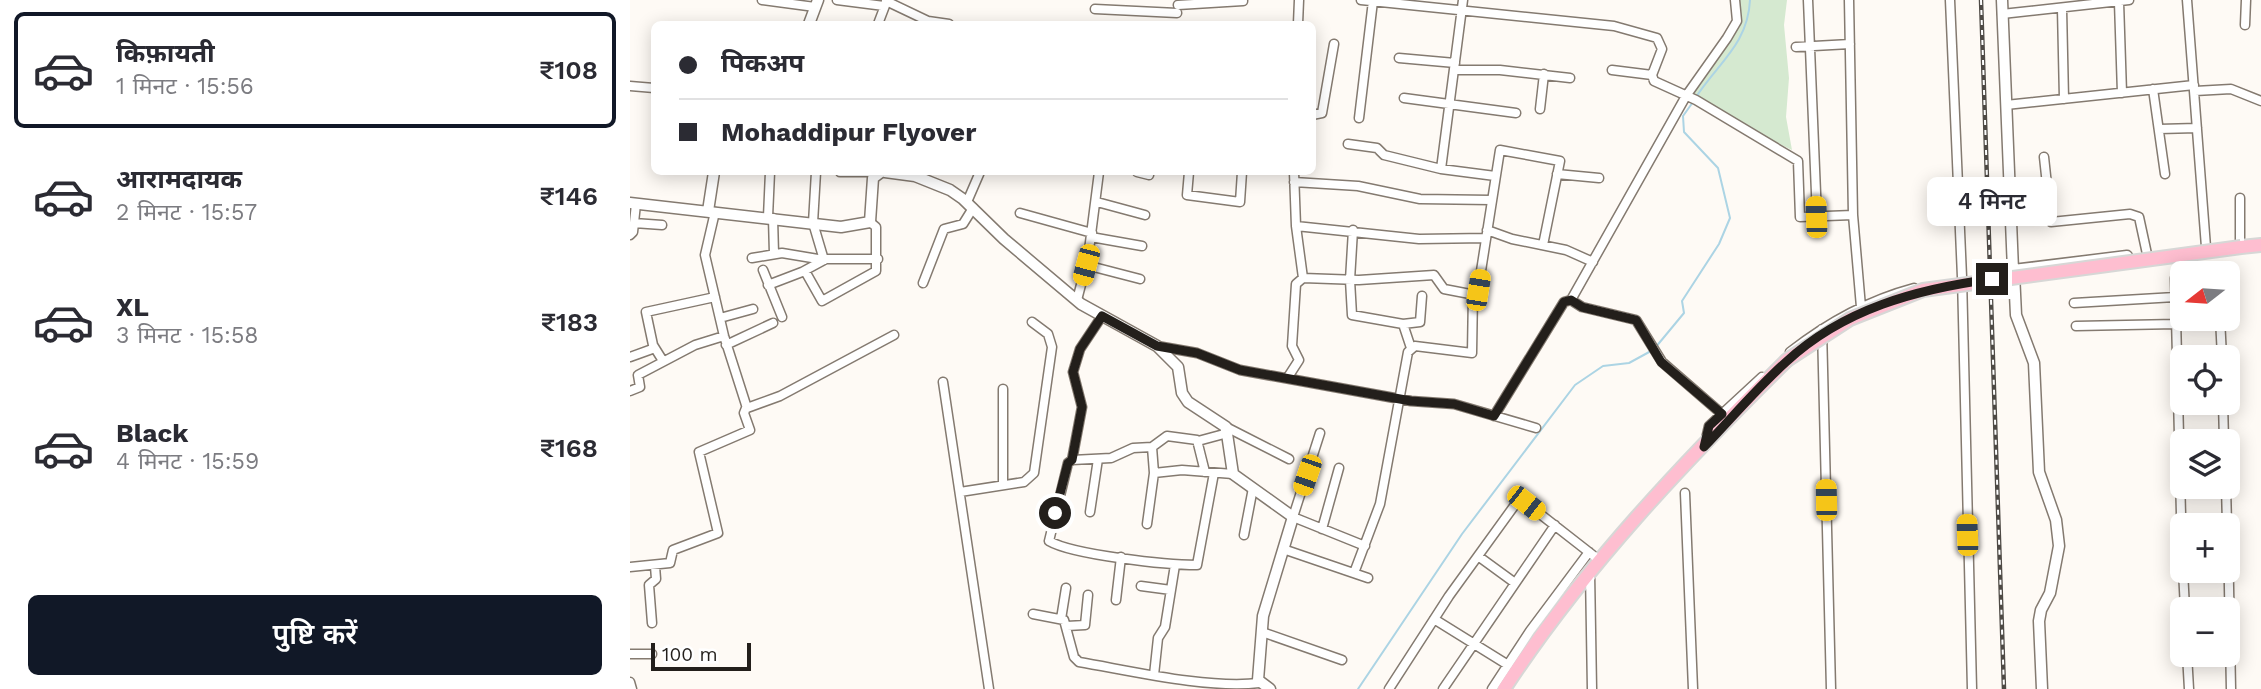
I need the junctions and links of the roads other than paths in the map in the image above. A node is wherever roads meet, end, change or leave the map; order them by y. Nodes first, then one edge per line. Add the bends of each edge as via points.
1 (762, 0) edge
2 (837, 0) edge
3 (1299, 0) edge
4 (1361, 0) edge
5 (1463, 0) edge
6 (1735, 0) edge
7 (1808, 0) edge
8 (1849, 0) edge
9 (1950, 0) edge
10 (2002, 0) edge
11 (2129, 0) edge
12 (2187, 0) edge
13 (2246, 0) edge
14 (1243, 1) edge
15 (1371, 1) edge
16 (886, 2) edge
17 (1398, 2) edge
18 (2119, 2) junction
19 (816, 4) edge
20 (1436, 4) edge
21 (2048, 4) edge
22 (1178, 6) edge
23 (1096, 9) dead end
24 (2062, 9) junction
25 (1462, 10) junction
26 (2003, 14) junction
27 (810, 21) edge
28 (878, 21) edge
29 (929, 21) edge
30 (1298, 21) edge
31 (2245, 24) dead end
32 (1334, 44) dead end
33 (1850, 44) junction
34 (1810, 46) junction
35 (1796, 47) dead end
36 (1399, 58) dead end
37 (1454, 66) junction
38 (1612, 70) dead end
39 (1544, 74) junction
40 (1652, 75) junction
41 (1570, 78) dead end
42 (630, 86) edge
43 (651, 88) edge
44 (2194, 88) junction
45 (2153, 89) junction
46 (2122, 93) junction
47 (1404, 98) dead end
48 (1690, 98) junction
49 (2064, 99) junction
50 (2261, 101) edge
51 (1449, 105) junction
52 (2006, 105) junction
53 (1539, 109) dead end
54 (1516, 113) dead end
55 (1316, 114) edge
56 (1359, 118) dead end
57 (2197, 128) junction
58 (2158, 129) junction
59 (1348, 144) dead end
60 (2044, 157) dead end
61 (1798, 161) junction
62 (1815, 161) junction
63 (1441, 169) junction
64 (1557, 174) junction
65 (2165, 174) dead end
66 (714, 175) edge
67 (771, 175) edge
68 (816, 175) edge
69 (878, 175) edge
70 (906, 175) edge
71 (979, 175) edge
72 (1099, 175) edge
73 (1189, 175) edge
74 (1242, 175) edge
75 (1294, 175) edge
76 (1494, 176) junction
77 (1599, 178) dead end
78 (1294, 182) junction
79 (2240, 198) dead end
80 (1491, 201) junction
81 (1097, 202) junction
82 (633, 204) edge
83 (970, 205) junction
84 (711, 211) junction
85 (1020, 213) dead end
86 (1145, 215) dead end
87 (1853, 215) junction
88 (771, 217) junction
89 (1816, 217) junction
90 (870, 222) junction
91 (634, 223) junction
92 (813, 223) junction
93 (662, 225) dead end
94 (1296, 226) junction
95 (1353, 230) junction
96 (1486, 234) junction
97 (630, 235) edge
98 (1092, 235) junction
99 (2240, 243) junction
100 (2261, 245) edge
101 (1142, 246) dead end
102 (1543, 246) junction
103 (2206, 247) junction
104 (774, 254) junction
105 (2147, 254) junction
106 (752, 258) dead end
107 (878, 259) junction
108 (824, 260) junction
109 (1593, 262) junction
110 (1086, 265) junction
111 (763, 270) dead end
112 (2013, 270) junction
113 (805, 271) junction
114 (1303, 278) junction
115 (1140, 279) dead end
116 (1350, 279) junction
117 (1962, 279) junction
118 (923, 283) dead end
119 (2014, 284) junction
120 (768, 285) junction
121 (1473, 293) junction
122 (1422, 296) dead end
123 (715, 297) junction
124 (2170, 297) edge
125 (1077, 300) junction
126 (1571, 300) junction
127 (2074, 303) dead end
128 (1861, 307) junction
129 (753, 309) dead end
130 (1102, 316) junction
131 (720, 317) junction
132 (782, 317) dead end
133 (1032, 322) dead end
134 (773, 323) dead end
135 (1402, 324) junction
136 (2170, 324) edge
137 (2076, 326) dead end
138 (1822, 329) junction
139 (2176, 331) edge
140 (894, 335) dead end
141 (725, 341) junction
142 (1157, 346) junction
143 (654, 348) junction
144 (1410, 348) junction
145 (630, 357) edge
146 (663, 362) junction
147 (1289, 376) junction
148 (943, 382) dead end
149 (1003, 389) dead end
150 (630, 391) edge
151 (1399, 398) junction
152 (746, 408) junction
153 (1722, 414) junction
154 (1494, 416) junction
155 (1226, 427) junction
156 (1536, 428) dead end
157 (1320, 433) dead end
158 (1198, 441) junction
159 (1152, 447) junction
160 (1704, 447) junction
161 (1289, 458) dead end
162 (1098, 459) junction
163 (1072, 460) junction
164 (1339, 468) dead end
165 (1209, 472) junction
166 (1154, 473) junction
167 (1233, 474) junction
168 (1003, 485) junction
169 (1253, 488) junction
170 (960, 492) junction
171 (1685, 493) dead end
172 (1090, 513) dead end
173 (2181, 513) edge
174 (1293, 517) junction
175 (1147, 524) dead end
176 (1555, 525) junction
177 (1322, 529) junction
178 (1244, 535) dead end
179 (1364, 547) junction
180 (1283, 549) junction
181 (1478, 556) junction
182 (1121, 558) junction
183 (1593, 560) junction
184 (1175, 565) junction
185 (655, 566) junction
186 (630, 567) edge
187 (1354, 573) junction
188 (1368, 578) dead end
189 (1515, 583) junction
190 (2229, 583) edge
191 (1141, 586) dead end
192 (1066, 588) dead end
193 (1171, 590) junction
194 (1088, 595) dead end
195 (1116, 600) dead end
196 (1033, 614) dead end
197 (1434, 619) junction
198 (652, 623) dead end
199 (1064, 623) junction
200 (1262, 632) junction
201 (1473, 643) junction
202 (630, 654) edge
203 (652, 654) dead end
204 (1342, 660) dead end
205 (1508, 665) junction
206 (2188, 667) edge
207 (1154, 675) junction
208 (630, 682) edge
209 (1259, 683) junction
210 (632, 689) edge
211 (989, 689) edge
212 (1270, 689) edge
213 (1389, 689) edge
214 (1443, 689) edge
215 (1492, 689) edge
216 (1504, 689) edge
217 (1592, 689) edge
218 (1693, 689) edge
219 (1831, 689) edge
220 (1972, 689) edge
221 (2042, 689) edge
222 (2189, 689) edge
223 (2231, 689) edge

1 - 19 street
2 - 16 street
3 - 30 street
4 - 15 street
5 - 25 street
6 - 48 street via 1737,21
7 - 34 street
8 - 33 street
9 - 117 street
10 - 26 street
11 - 18 street
12 - 44 street
13 - 31 street
14 - 22 street
15 - 17 street
15 - 56 street
16 - 28 street
16 - 29 street
17 - 20 street
18 - 24 street
18 - 46 street
19 - 27 street
20 - 25 street
21 - 24 street
21 - 26 street
22 - 23 street
24 - 49 street
25 - 37 street
25 - 40 street via 1614,26 1657,38 1662,49
26 - 52 street
32 - 55 street via 1322,113
33 - 34 street
33 - 87 street
34 - 35 street
34 - 62 street
36 - 37 street
37 - 39 street
37 - 51 street
38 - 40 street
39 - 41 street
39 - 53 street
40 - 48 street via 1654,81
42 - 43 street
44 - 45 street
44 - 50 street via 2231,89
44 - 57 street
45 - 46 street
45 - 58 street
46 - 49 street
47 - 51 street
48 - 61 street
48 - 109 street
49 - 52 street
51 - 54 street
51 - 63 street
52 - 112 street
57 - 58 street
57 - 103 street
58 - 65 street
59 - 63 street
60 - 105 street via 2051,222 2132,214 2141,219
61 - 62 street
61 - 89 street via 1799,216
62 - 89 street
63 - 76 street
64 - 76 street via 1559,160 1500,150
64 - 77 street
64 - 102 street
66 - 84 street
67 - 88 street
68 - 92 street
69 - 90 street
70 - 83 street via 950,190
71 - 83 street
72 - 81 street
73 - 74 street via 1187,195 1240,202
75 - 78 street
76 - 80 street
78 - 80 street via 1358,186 1420,199
78 - 94 street
79 - 99 street
80 - 96 street
81 - 86 street
81 - 98 street
82 - 84 street
82 - 91 street
83 - 118 street via 963,224 944,229
83 - 125 street
84 - 88 street
84 - 123 street via 705,255
85 - 98 street
87 - 89 street
87 - 128 street
88 - 92 street
88 - 104 street
90 - 92 street via 841,227
90 - 107 street via 876,227
91 - 93 street
91 - 97 street
92 - 108 street
94 - 95 street
94 - 114 street
95 - 96 street via 1429,240
95 - 116 street
96 - 102 street
96 - 121 street via 1478,290
98 - 101 street
98 - 110 street
99 - 100 street
99 - 103 street
100 - 119 street
100 - 160 highway, bridge via 1965,283 1900,297 1850,319 1787,360
102 - 109 street
103 - 105 street
104 - 106 street
104 - 108 street
105 - 112 street
107 - 108 street
107 - 113 street via 876,271 825,302
108 - 113 street
109 - 126 street
110 - 115 street
110 - 125 street
111 - 120 street
112 - 119 street
113 - 120 street
114 - 116 street
114 - 147 street via 1296,284 1292,346 1299,360
116 - 121 street via 1434,275 1444,289
116 - 135 street via 1352,315
117 - 128 street via 1902,291
117 - 220 street
119 - 221 street via 2017,315 2034,363 2039,472 2056,520 2059,546 2039,621
120 - 132 street
121 - 144 street via 1472,353
122 - 135 street via 1420,322
123 - 131 street
123 - 143 street via 647,311
124 - 127 street
125 - 130 street
126 - 153 street via 1636,320 1661,362
126 - 154 street via 1564,302
128 - 138 street
129 - 131 street
130 - 142 street
130 - 163 street via 1080,349 1073,372 1082,407
131 - 141 street
133 - 168 street via 1048,334 1052,347 1035,468 1028,480
134 - 141 street
135 - 144 street
136 - 137 street
138 - 153 street via 1784,356
138 - 219 street
139 - 173 street
140 - 152 street via 780,396
141 - 146 street via 695,345
141 - 152 street
142 - 147 street via 1197,353 1240,370
142 - 155 street via 1178,367 1188,402
143 - 145 street
143 - 146 street
144 - 151 street
146 - 150 street via 638,375 640,387
147 - 151 street
148 - 170 street
149 - 168 street
151 - 154 street via 1454,404
151 - 179 street via 1385,483
152 - 185 street via 750,430 699,452 718,533 673,550 670,563
153 - 160 street via 1709,426
154 - 156 street
155 - 158 street via 1224,434
155 - 161 street
155 - 167 street
157 - 174 street
158 - 159 street via 1167,436
158 - 165 street
159 - 162 street
159 - 166 street
160 - 183 highway
162 - 163 street
162 - 172 street
163 - 182 street via 1049,541
164 - 177 street
165 - 166 street
165 - 167 street
165 - 184 street via 1197,565
166 - 175 street
167 - 169 street
168 - 170 street
169 - 174 street
169 - 178 street
170 - 211 street
171 - 218 street
174 - 177 street
174 - 180 street
176 - 181 street via 1519,501
176 - 183 street
176 - 189 street
177 - 179 street
179 - 187 street
180 - 187 street
180 - 200 street
181 - 189 street
181 - 197 street
182 - 184 street
182 - 195 street
183 - 205 street
183 - 216 highway
183 - 217 street
184 - 193 street
185 - 186 street
185 - 198 street via 656,579 649,585
187 - 188 street
189 - 201 street
190 - 223 street
191 - 193 street
192 - 199 street
193 - 207 street
194 - 199 street via 1085,625
196 - 199 street
197 - 201 street
197 - 213 street
199 - 207 street via 1076,660
200 - 204 street
200 - 209 street
201 - 205 street
201 - 214 street
202 - 203 street
205 - 215 street
206 - 222 street
207 - 209 street via 1237,688
208 - 210 street
209 - 212 street

